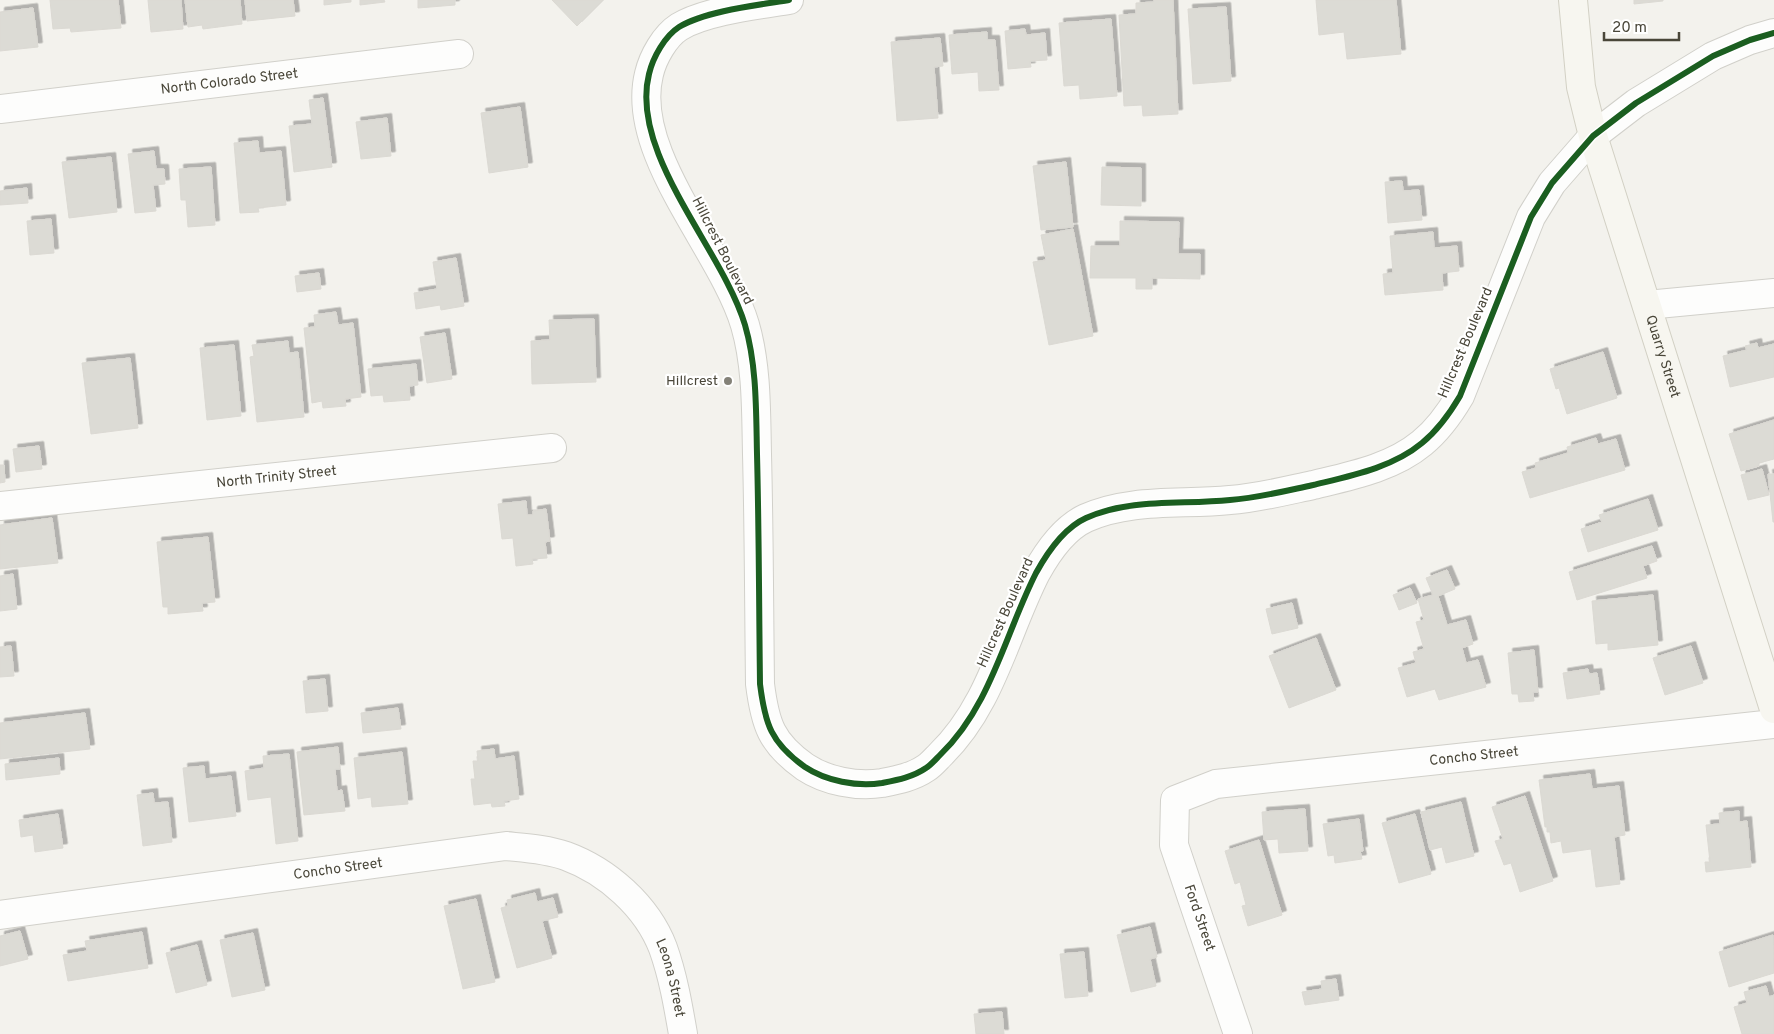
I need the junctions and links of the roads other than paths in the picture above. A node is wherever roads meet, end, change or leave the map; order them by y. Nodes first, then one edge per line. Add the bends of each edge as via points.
1 (789, 0) edge
2 (1573, 0) edge
3 (1774, 33) edge
4 (458, 54) dead end
5 (0, 109) edge
6 (1593, 136) junction
7 (1774, 293) edge
8 (1647, 305) junction
9 (552, 448) dead end
10 (0, 506) edge
11 (1774, 709) edge
12 (1774, 724) edge
13 (1175, 800) joint
14 (0, 915) edge
15 (650, 924) joint
16 (683, 1034) edge
17 (1238, 1034) edge

1 - 6 street, Hillcrest Boulevard via 702,17 678,28 661,46 649,73 646,102 650,132 670,179 733,294 745,325 752,359 760,684 764,714 773,736 790,756 812,772 844,782 872,784 899,780 926,768 952,744 989,682 1044,559 1059,539 1083,519 1109,509 1141,504 1229,501 1271,495 1391,462 1422,444 1446,419 1460,396 1531,217 1552,183
2 - 6 street, Quarry Street via 1581,87
3 - 6 street, Hillcrest Boulevard via 1713,56 1636,103
4 - 5 street, North Colorado Street
6 - 8 street, Quarry Street
7 - 8 street
8 - 11 street, Quarry Street
9 - 10 street, North Trinity Street
12 - 13 street, Concho Street via 1216,784
13 - 17 street, Ford Street via 1174,845
14 - 15 street, Concho Street via 506,846 540,849 566,856 602,874 628,896
15 - 16 street, Leona Street via 662,946 673,979

